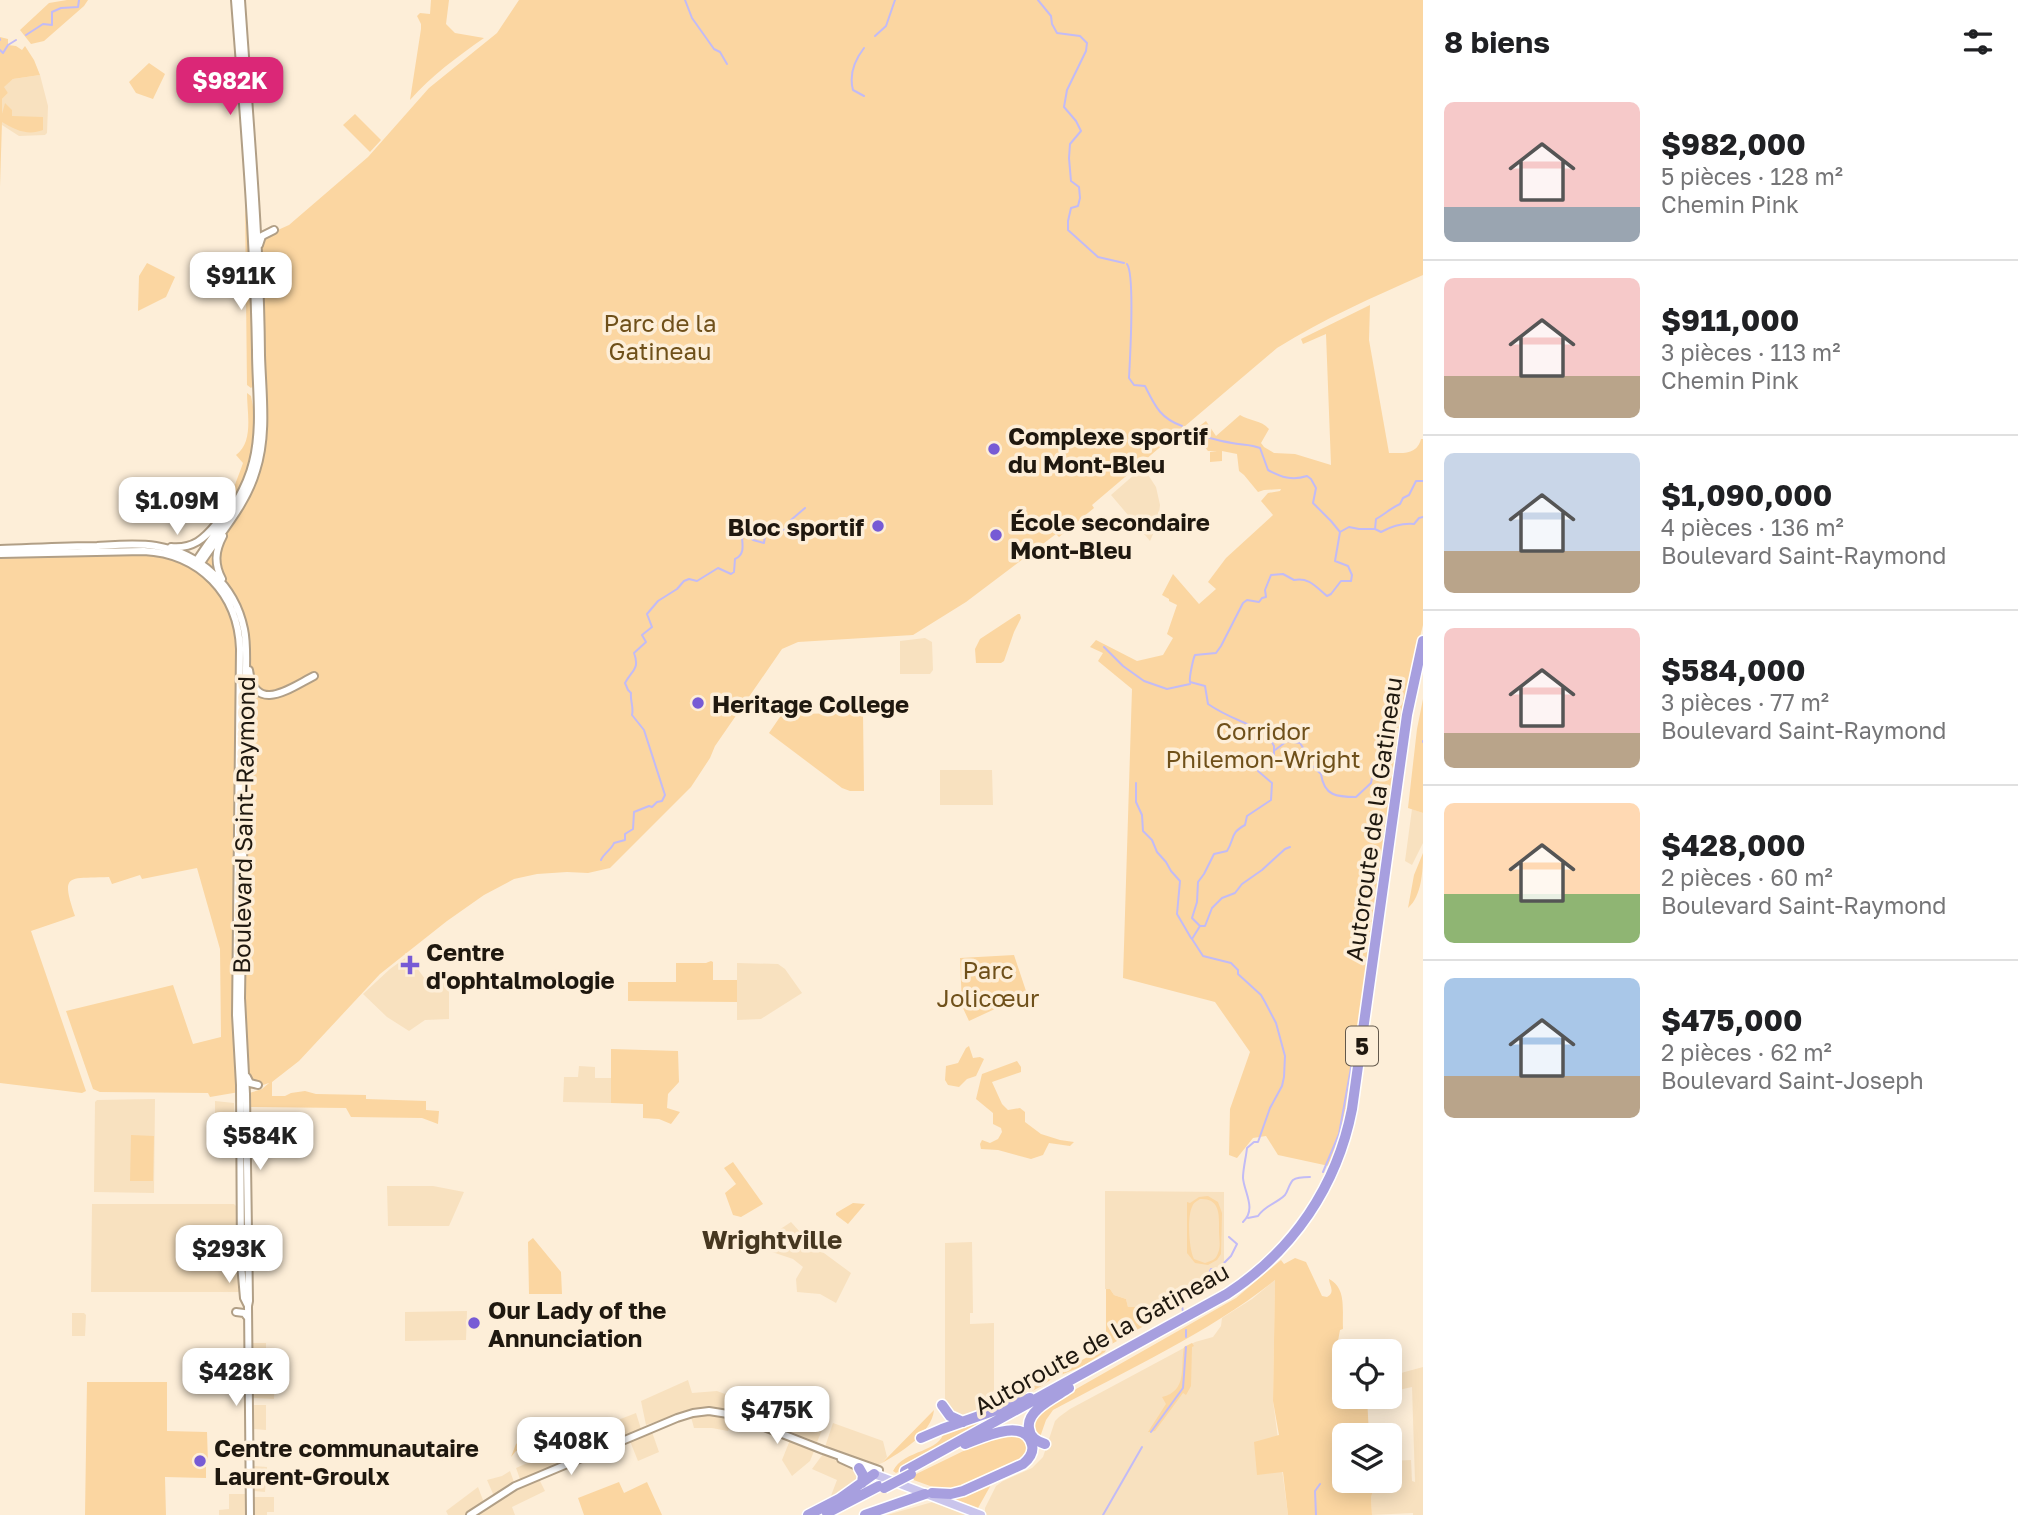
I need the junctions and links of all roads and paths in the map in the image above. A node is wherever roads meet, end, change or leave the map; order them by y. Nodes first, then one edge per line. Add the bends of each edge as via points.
1 (235, 0) edge
2 (241, 0) edge
3 (274, 230) dead end
4 (260, 293) junction
5 (238, 503) junction
6 (147, 545) junction
7 (0, 551) edge
8 (197, 564) junction
9 (230, 593) junction
10 (245, 636) junction
11 (1423, 641) edge
12 (1423, 663) edge
13 (314, 676) dead end
14 (245, 1070) junction
15 (258, 1085) dead end
16 (248, 1291) junction
17 (255, 1297) dead end
18 (248, 1306) junction
19 (236, 1312) dead end
20 (248, 1320) junction
21 (1078, 1382) junction
22 (1054, 1390) junction
23 (942, 1405) dead end
24 (962, 1422) junction
25 (921, 1438) dead end
26 (965, 1444) junction
27 (1045, 1444) dead end
28 (833, 1454) junction
29 (859, 1468) junction
30 (877, 1472) junction
31 (908, 1472) junction
32 (862, 1482) junction
33 (882, 1487) junction
34 (929, 1494) junction
35 (250, 1515) edge
36 (470, 1515) edge
37 (807, 1515) edge
38 (822, 1515) edge
39 (832, 1515) edge
40 (865, 1515) edge
41 (981, 1515) edge

1 - 5 main road via 251,233 257,429 253,464
2 - 4 main road
3 - 4 main road via 260,242
4 - 5 main road via 261,446 254,477
5 - 6 main road via 195,544
5 - 8 main road
5 - 9 main road via 216,556 218,573
6 - 7 main road, Boulevard Saint-Raymond
6 - 8 main road, Boulevard Saint-Raymond via 171,549
7 - 8 main road, Boulevard Saint-Raymond via 144,551
8 - 9 main road, Boulevard Saint-Raymond via 214,574
8 - 18 main road, Boulevard Saint-Raymond via 225,597 240,641 236,1015 241,1260
9 - 10 main road, Boulevard Saint-Raymond
10 - 13 main road via 251,681 260,693 275,695
10 - 14 main road, Boulevard Saint-Raymond via 241,998
11 - 22 highway, Autoroute de la Gatineau / 5 via 1406,723 1354,1101 1328,1183 1291,1238 1242,1284
12 - 21 highway, Autoroute de la Gatineau / 5 via 1409,733 1358,1102 1332,1183 1294,1241 1248,1284
14 - 15 main road via 249,1082
14 - 16 main road, Boulevard Saint-Raymond
16 - 17 main road
16 - 18 main road, Boulevard Saint-Raymond
18 - 20 main road, Boulevard Saint-Raymond
19 - 20 main road via 244,1313
20 - 35 main road, Boulevard Saint-Raymond
21 - 26 highway, Autoroute de la Gatineau / 5
21 - 27 highway via 1031,1417 1030,1434
22 - 24 highway
22 - 31 highway, Autoroute de la Gatineau / 5
23 - 24 highway
24 - 25 highway
26 - 31 highway, Autoroute de la Gatineau / 5
26 - 34 highway via 1015,1430 1028,1437 1032,1450 1021,1465 974,1487
28 - 29 main road
28 - 30 main road
28 - 36 main road via 734,1415 697,1412 520,1483
29 - 30 main road
29 - 32 highway
30 - 32 highway
30 - 34 main road
31 - 33 highway, Autoroute de la Gatineau / 5, bridge
32 - 37 highway
33 - 38 highway, Autoroute de la Gatineau / 5
33 - 39 highway, Autoroute de la Gatineau / 5
34 - 40 highway
34 - 41 main road

